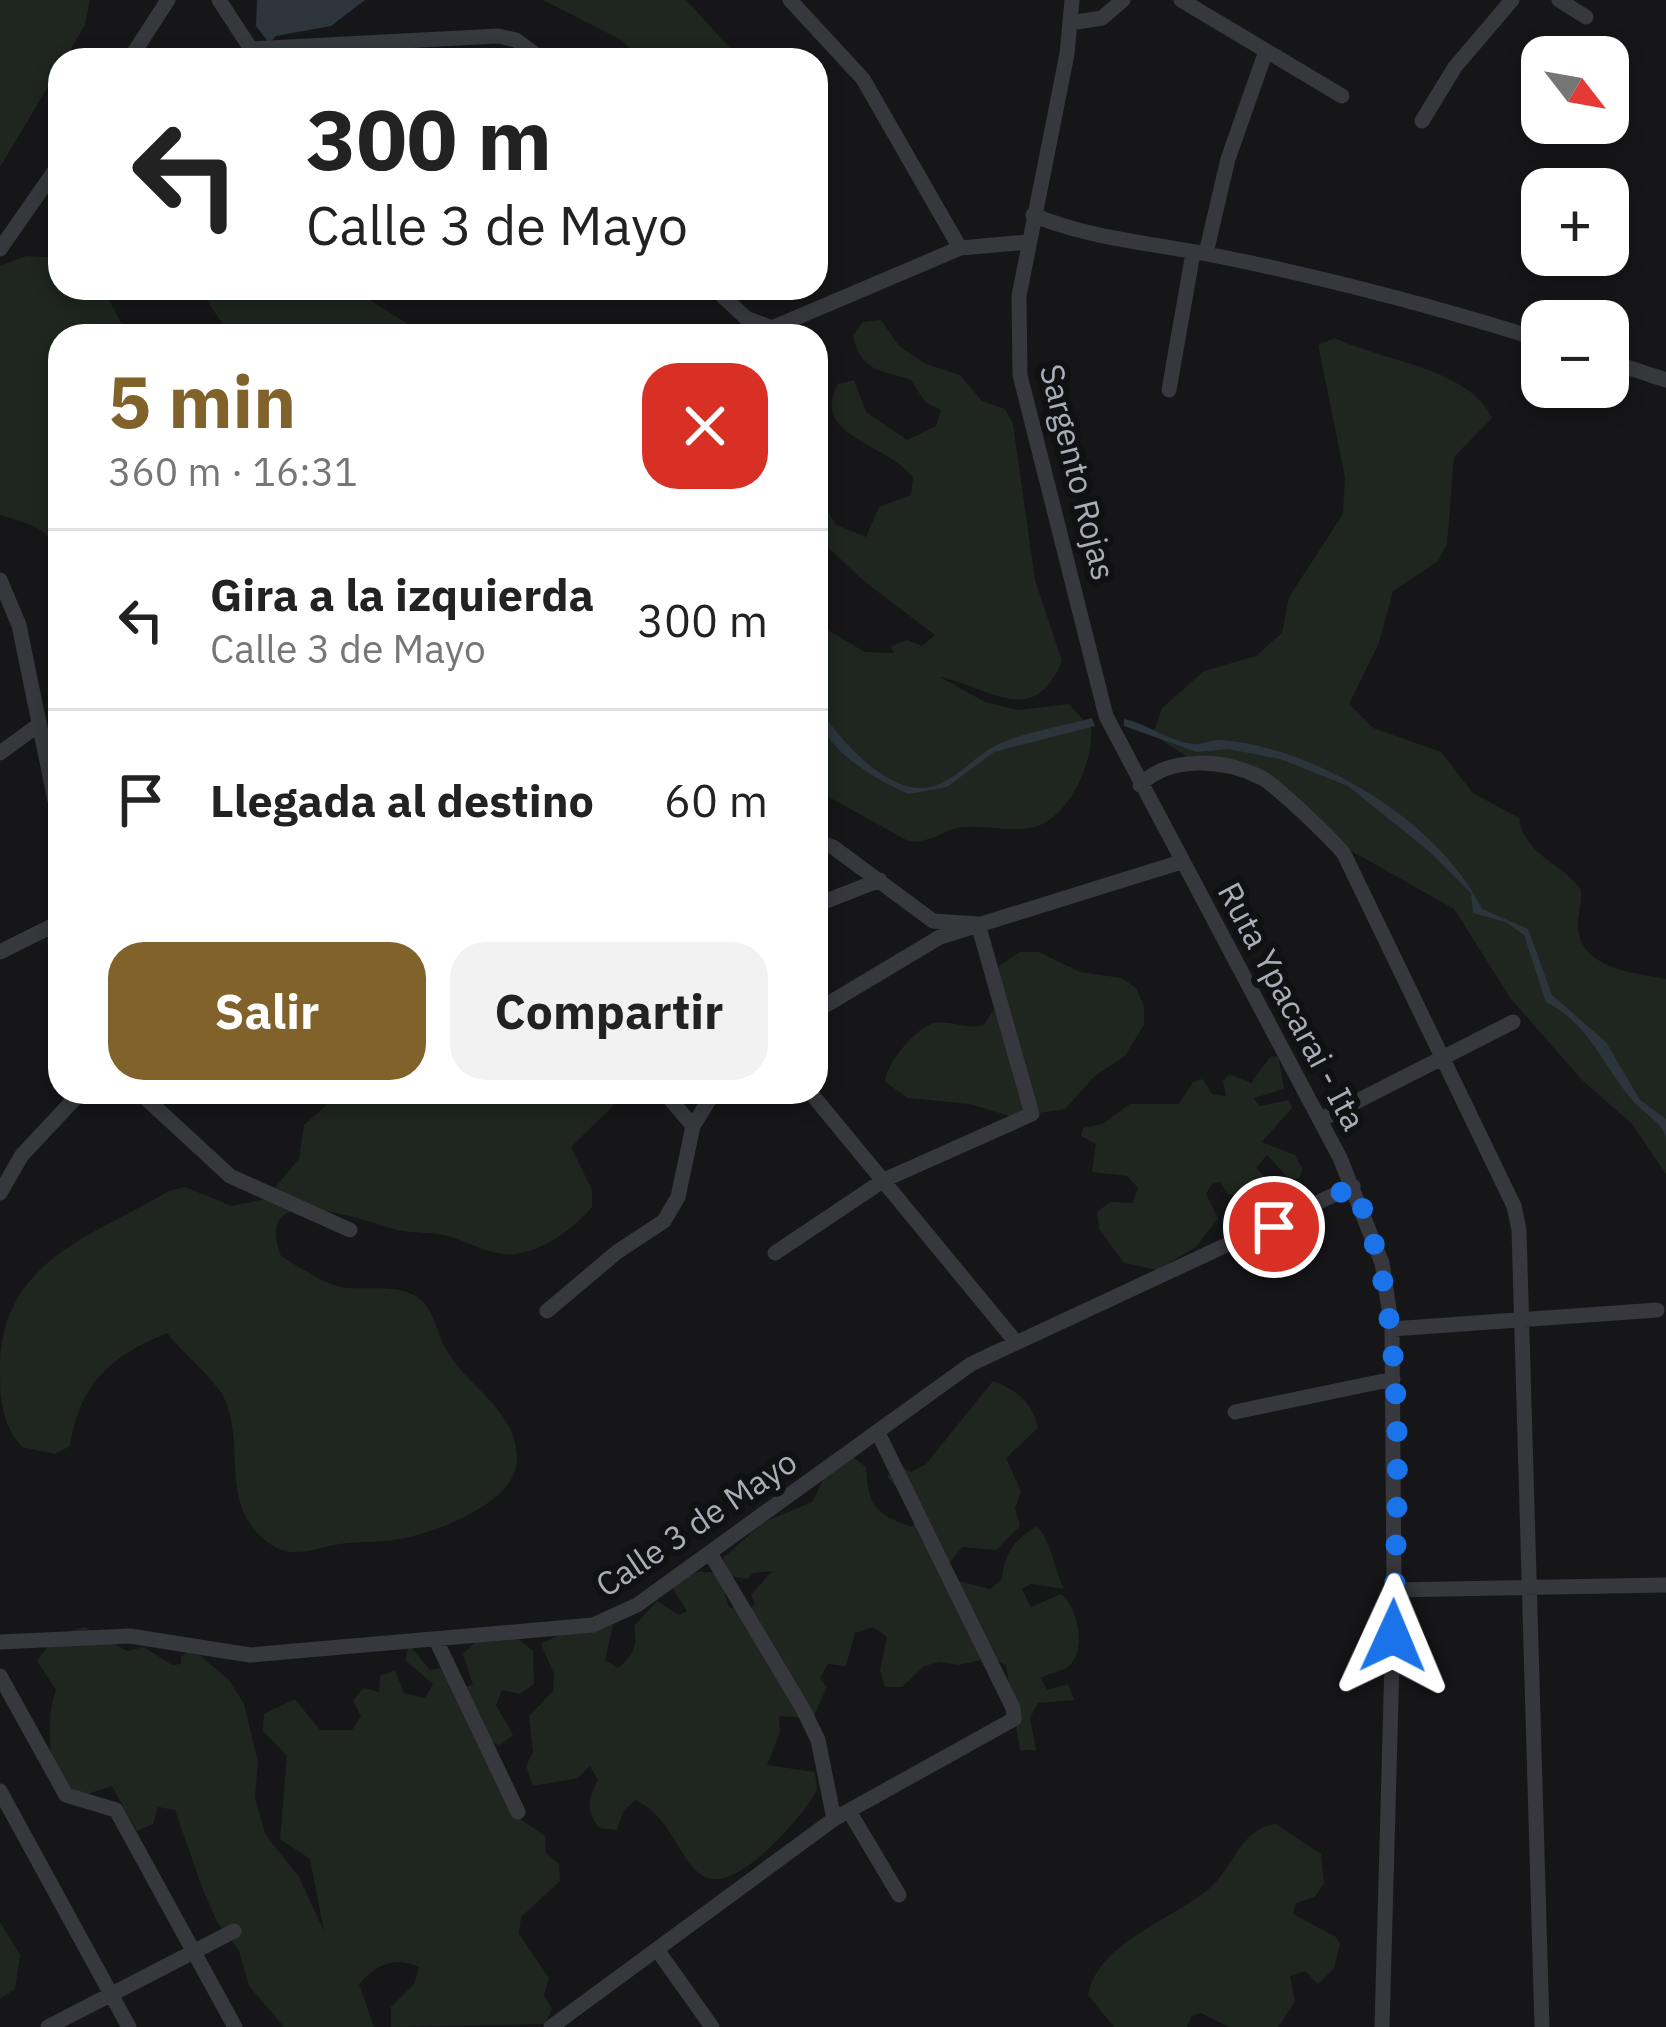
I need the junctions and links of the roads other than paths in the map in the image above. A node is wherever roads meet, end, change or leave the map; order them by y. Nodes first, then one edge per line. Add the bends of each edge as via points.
1 (219, 0) edge
2 (790, 0) edge
3 (1072, 0) edge
4 (1123, 0) edge
5 (1181, 0) edge
6 (1512, 0) edge
7 (1559, 0) edge
8 (167, 1) edge
9 (1586, 17) dead end
10 (1070, 23) junction
11 (136, 48) edge
12 (250, 48) edge
13 (267, 48) edge
14 (527, 48) edge
15 (1266, 51) junction
16 (1342, 96) dead end
17 (1421, 121) dead end
18 (48, 180) edge
19 (1033, 215) junction
20 (1028, 242) junction
21 (0, 248) edge
22 (960, 248) junction
23 (1199, 253) junction
24 (726, 300) edge
25 (760, 324) edge
26 (781, 324) edge
27 (1521, 334) edge
28 (1629, 368) edge
29 (1666, 380) edge
30 (1169, 390) dead end
31 (0, 580) edge
32 (37, 726) junction
33 (1116, 743) joint
34 (0, 753) edge
35 (48, 773) edge
36 (1140, 785) junction
37 (828, 848) edge
38 (1181, 862) junction
39 (880, 880) junction
40 (828, 900) edge
41 (978, 924) junction
42 (48, 928) edge
43 (0, 952) edge
44 (828, 1004) edge
45 (1513, 1022) dead end
46 (1445, 1060) junction
47 (70, 1104) edge
48 (152, 1104) edge
49 (674, 1104) edge
50 (707, 1104) edge
51 (820, 1104) edge
52 (1320, 1120) junction
53 (693, 1126) junction
54 (884, 1180) junction
55 (1353, 1186) junction
56 (0, 1193) edge
57 (350, 1230) dead end
58 (775, 1253) dead end
59 (1657, 1310) dead end
60 (547, 1311) dead end
61 (1512, 1320) junction
62 (1392, 1330) junction
63 (1015, 1341) junction
64 (1393, 1379) junction
65 (1235, 1412) dead end
66 (878, 1433) junction
67 (710, 1552) junction
68 (1666, 1585) edge
69 (1528, 1586) junction
70 (1394, 1590) junction
71 (436, 1640) junction
72 (0, 1642) edge
73 (0, 1676) edge
74 (0, 1791) edge
75 (518, 1812) dead end
76 (842, 1815) junction
77 (899, 1895) dead end
78 (234, 1931) dead end
79 (194, 1952) junction
80 (658, 1952) junction
81 (111, 1995) junction
82 (558, 2025) edge
83 (48, 2027) edge
84 (129, 2027) edge
85 (235, 2027) edge
86 (712, 2027) edge
87 (1382, 2027) edge
88 (1542, 2027) edge

1 - 12 street
2 - 22 street via 863,79
3 - 10 street, Sargento Rojas
4 - 10 street via 1102,18
5 - 15 street
6 - 17 street
7 - 9 street
8 - 11 street
10 - 19 street, Sargento Rojas
13 - 14 street via 498,36
15 - 16 street
15 - 23 street
18 - 21 street
19 - 20 street, Sargento Rojas
19 - 23 street
20 - 22 street
20 - 33 street, Sargento Rojas via 1016,335 1020,375
22 - 26 street
23 - 27 street
23 - 30 street
24 - 25 street
28 - 29 street
31 - 32 street via 19,625
32 - 34 street
32 - 35 street
33 - 36 street, Ruta Ypacarai - Ita
36 - 38 street, Ruta Ypacarai - Ita
36 - 46 street via 1174,763 1257,775 1329,836
37 - 39 street
38 - 41 street
38 - 52 street, Ruta Ypacarai - Ita
39 - 40 street
39 - 41 street via 933,921
41 - 44 street via 940,937
41 - 54 street via 1032,1114
42 - 43 street
45 - 46 street
46 - 52 street
46 - 61 street via 1515,1209
47 - 56 street via 22,1155
48 - 57 street via 230,1176
49 - 53 street
50 - 53 street
51 - 54 street
52 - 55 street, Ruta Ypacarai - Ita
53 - 60 street via 678,1197 664,1221
54 - 58 street
54 - 63 street
55 - 62 street, Ruta Ypacarai - Ita via 1382,1263
55 - 63 street, Calle 3 de Mayo
59 - 61 street
61 - 62 street
61 - 69 street
62 - 64 street, Ruta Ypacarai - Ita
63 - 66 street, Calle 3 de Mayo
64 - 65 street
64 - 70 street, Ruta Ypacarai - Ita
66 - 67 street, Calle 3 de Mayo
66 - 76 street via 1014,1719
67 - 71 street, Calle 3 de Mayo via 637,1605 593,1625
67 - 76 street via 803,1709
68 - 69 street
69 - 70 street
69 - 88 street
70 - 87 street, Ruta Ypacarai - Ita
71 - 72 street, Calle 3 de Mayo via 250,1655 130,1636
71 - 75 street
73 - 79 street via 66,1795 116,1810
74 - 81 street
76 - 77 street
76 - 80 street
78 - 79 street
79 - 81 street
79 - 85 street
80 - 82 street
80 - 86 street
81 - 83 street
81 - 84 street

